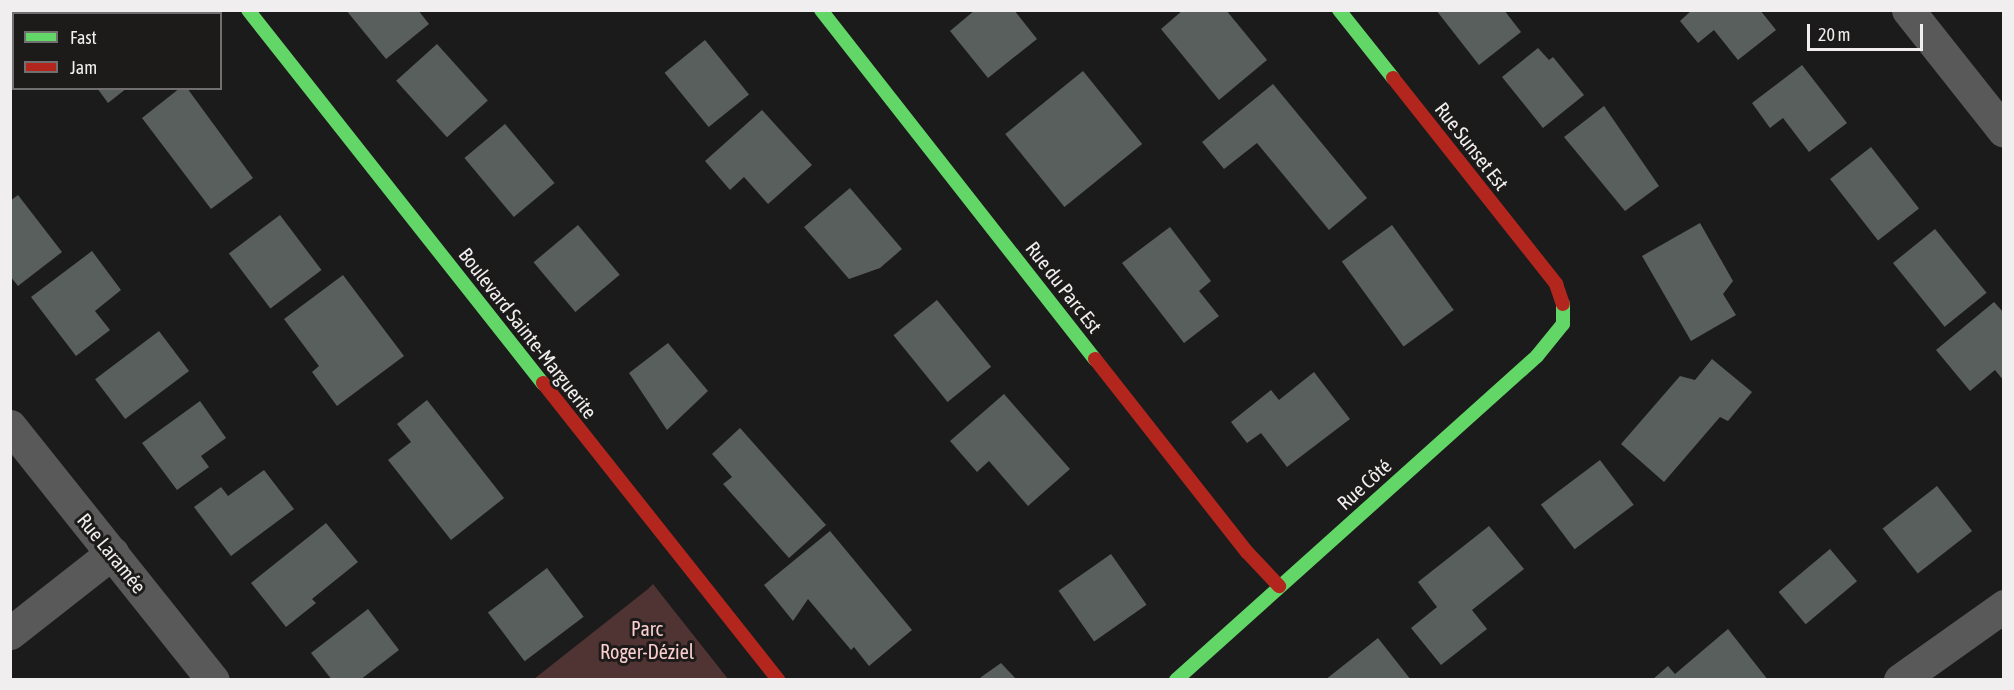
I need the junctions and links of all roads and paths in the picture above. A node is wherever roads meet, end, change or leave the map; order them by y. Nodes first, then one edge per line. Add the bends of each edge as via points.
1 (248, 10) edge
2 (821, 10) edge
3 (1339, 10) edge
4 (1908, 10) edge
5 (2004, 131) edge
6 (1565, 310) joint
7 (10, 426) edge
8 (112, 553) junction
9 (1279, 586) junction
10 (2004, 606) edge
11 (10, 633) edge
12 (213, 680) edge
13 (778, 680) edge
14 (1176, 680) edge
15 (1900, 680) edge

1 - 13 street, Boulevard Sainte-Marguerite
2 - 9 street, Rue du Parc Est via 1247,552
3 - 6 street, Rue Sunset Est via 1551,279 1563,297
4 - 5 street
6 - 9 street, Rue Côté via 1563,324 1537,356
7 - 8 street, Rue Laramée
8 - 11 street
8 - 12 street, Rue Laramée
9 - 14 street, Rue Côté
10 - 15 street

